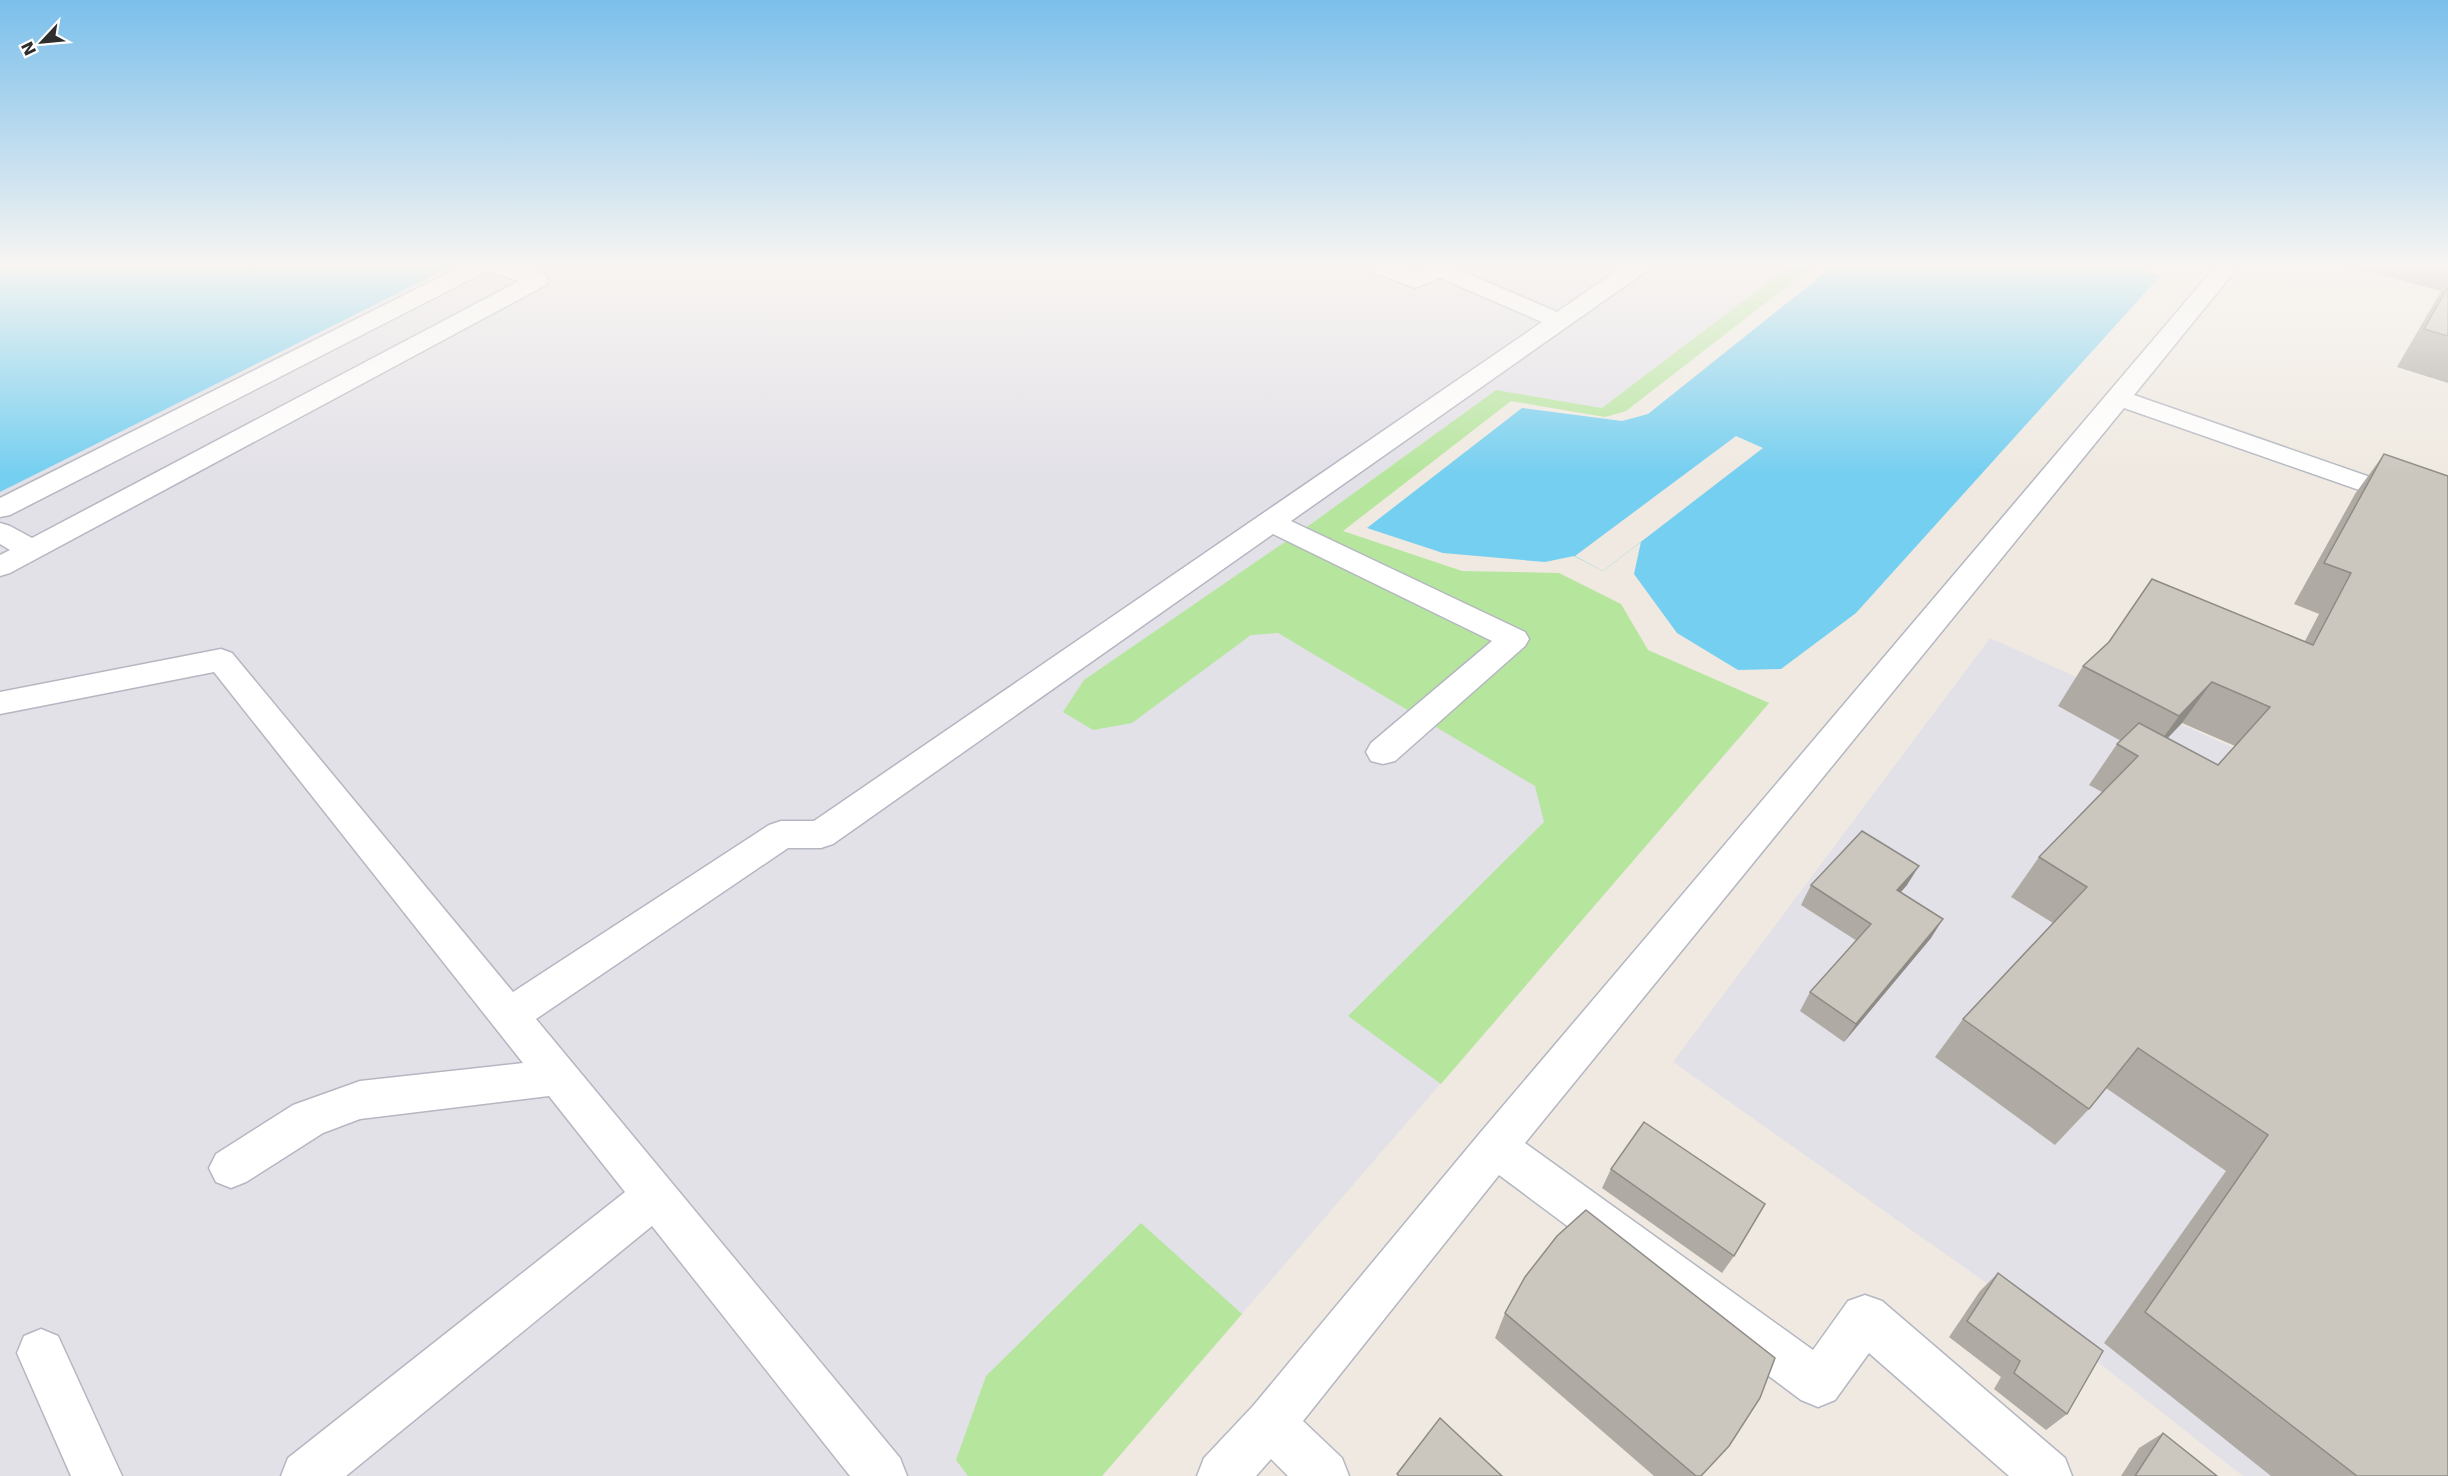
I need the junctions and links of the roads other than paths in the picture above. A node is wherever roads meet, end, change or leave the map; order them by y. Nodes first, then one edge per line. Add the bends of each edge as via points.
1 (341, 336) edge
2 (432, 336) edge
3 (1539, 336) edge
4 (2170, 336) edge
5 (2119, 398) junction
6 (0, 509) edge
7 (2448, 513) edge
8 (1270, 522) junction
9 (0, 532) edge
10 (32, 550) junction
11 (0, 567) edge
12 (0, 703) edge
13 (1383, 752) dead end
14 (509, 1016) junction
15 (558, 1077) junction
16 (1495, 1147) junction
17 (231, 1168) dead end
18 (655, 1196) junction
19 (41, 1353) dead end
20 (1270, 1423) junction
21 (97, 1476) edge
22 (306, 1476) edge
23 (882, 1476) edge
24 (1222, 1476) edge
25 (1324, 1476) edge
26 (2047, 1476) edge

1 - 6 street
2 - 10 street
3 - 8 street
4 - 5 street
5 - 7 street
5 - 16 street
8 - 13 street via 1514,639
8 - 14 street via 821,834 781,835
9 - 10 street
10 - 11 street
12 - 14 street via 221,660
14 - 15 street
15 - 17 street via 360,1100 308,1119
15 - 18 street
16 - 20 street
16 - 26 street via 1818,1383 1866,1318
18 - 22 street
18 - 23 street
19 - 21 street
20 - 24 street
20 - 25 street

